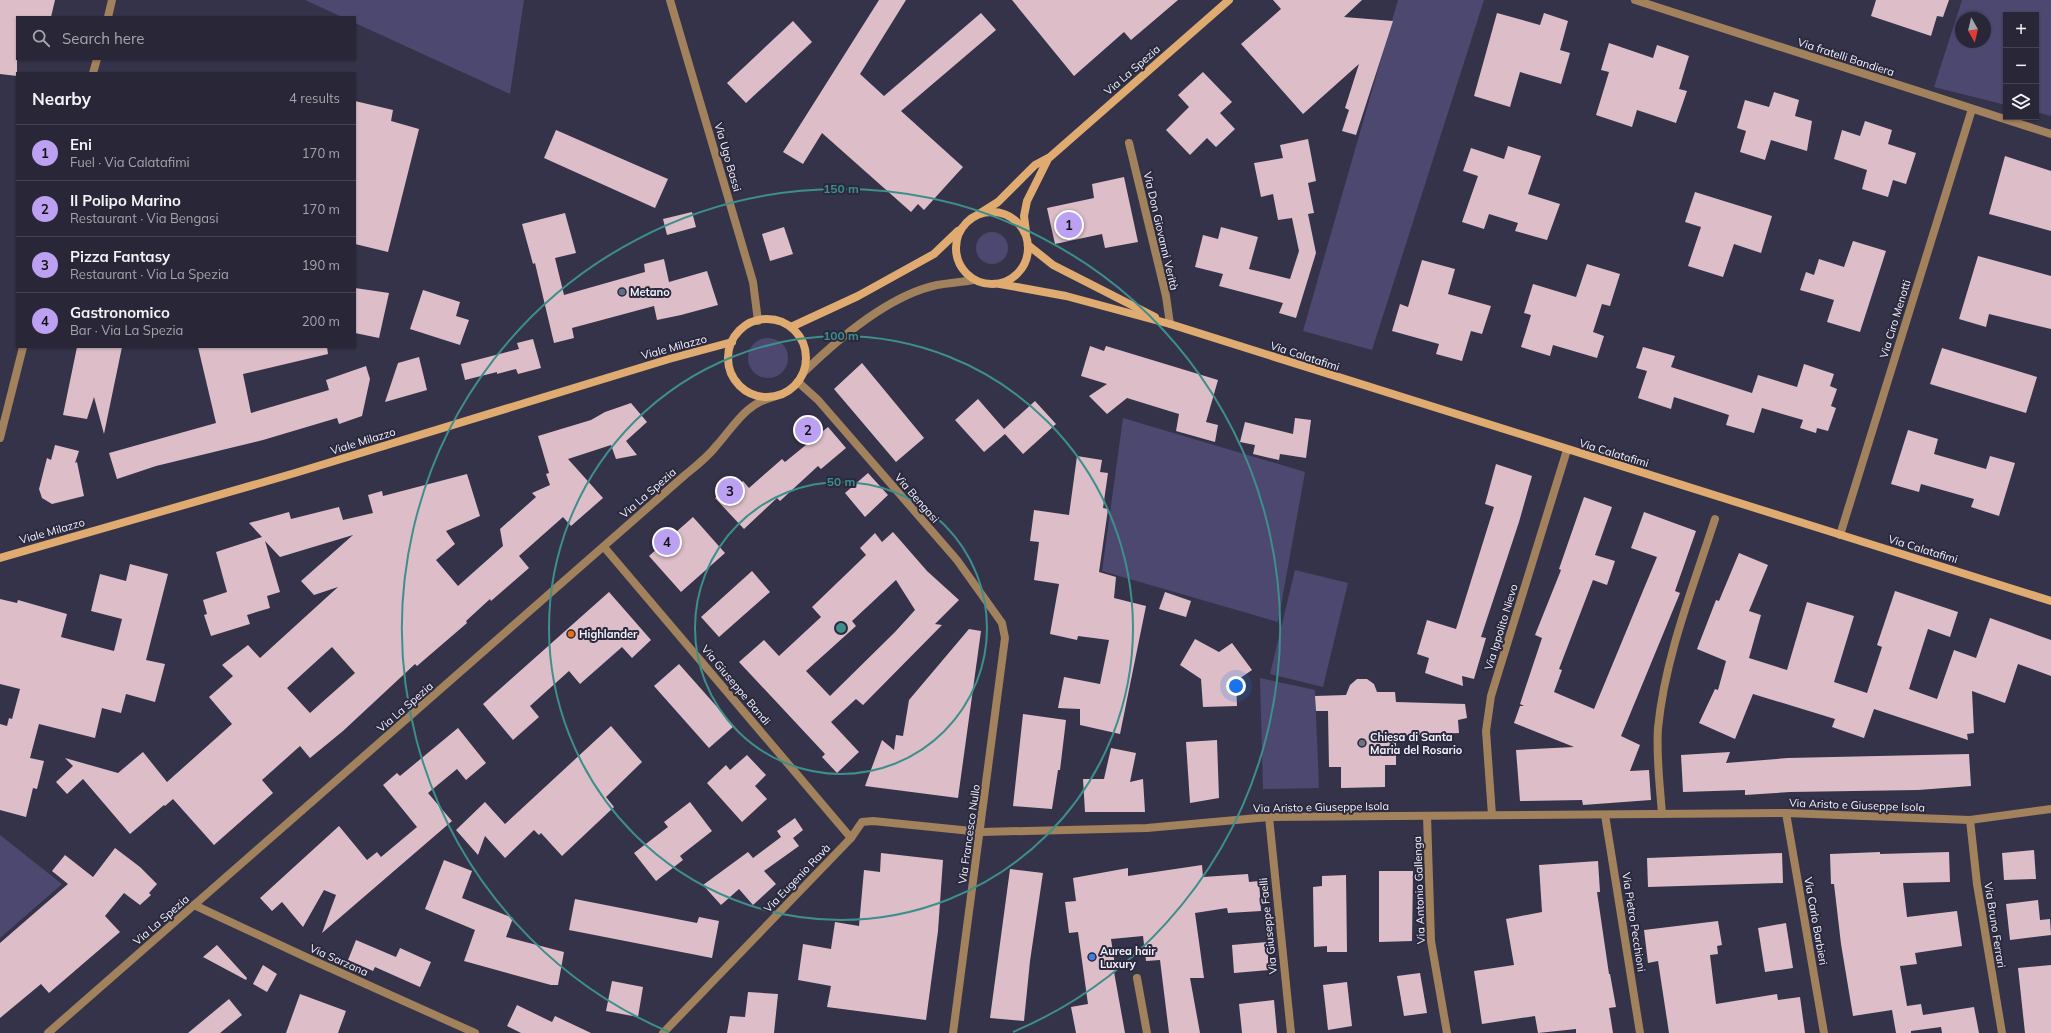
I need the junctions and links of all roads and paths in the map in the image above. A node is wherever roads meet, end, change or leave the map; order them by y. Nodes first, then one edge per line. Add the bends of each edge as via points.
1 (112, 0) edge
2 (670, 0) edge
3 (1229, 0) edge
4 (1635, 0) edge
5 (108, 16) edge
6 (97, 60) edge
7 (93, 72) edge
8 (1972, 109) junction
9 (2051, 134) edge
10 (1129, 143) dead end
11 (1050, 157) junction
12 (979, 214) junction
13 (961, 227) junction
14 (1028, 241) junction
15 (974, 280) junction
16 (1000, 284) junction
17 (758, 321) junction
18 (1170, 324) junction
19 (791, 327) junction
20 (732, 342) junction
21 (23, 348) edge
22 (804, 372) junction
23 (798, 382) junction
24 (773, 397) junction
25 (0, 438) edge
26 (1567, 450) junction
27 (1715, 519) dead end
28 (1840, 535) junction
29 (604, 547) junction
30 (0, 558) edge
31 (2051, 601) edge
32 (1005, 638) joint
33 (2051, 809) edge
34 (1786, 813) junction
35 (1662, 814) junction
36 (1492, 815) junction
37 (1606, 815) junction
38 (1427, 816) junction
39 (1269, 817) junction
40 (1970, 820) junction
41 (981, 832) junction
42 (851, 838) junction
43 (194, 905) junction
44 (1137, 978) dead end
45 (48, 1033) edge
46 (475, 1033) edge
47 (663, 1033) edge
48 (953, 1033) edge
49 (1147, 1033) edge
50 (1292, 1033) edge
51 (1447, 1033) edge
52 (1640, 1033) edge
53 (1824, 1033) edge
54 (2002, 1033) edge

1 - 5 street
2 - 17 street, Via Ugo Bassi via 753,282
3 - 11 main road, Via La Spezia
4 - 8 street, Via fratelli Bandiera
6 - 7 street
8 - 9 street, Via fratelli Bandiera
8 - 28 street, Via Ciro Menotti
10 - 18 street, Via Don Giovanni Verità via 1166,296
11 - 12 main road, Via La Spezia via 1035,165 1001,199
11 - 14 main road, Via La Spezia via 1025,206 1024,221
12 - 13 main road, Via La Spezia
12 - 14 main road via 994,211 1008,215 1020,225
13 - 15 main road via 955,243 957,260 967,275
13 - 19 main road, Via La Spezia via 934,254 858,296
14 - 16 main road, Via La Spezia via 1026,261 1022,269
14 - 18 main road, Via Calatafimi via 1053,265
15 - 16 main road, Via La Spezia
15 - 22 street, Via La Spezia via 936,285 902,298 856,326
16 - 18 main road, Via Calatafimi via 1066,296
17 - 19 main road via 781,322
17 - 20 main road via 738,332
18 - 26 main road, Via Calatafimi
19 - 22 main road, Via La Spezia via 799,336 804,348
20 - 24 main road via 729,360 733,377 749,393
20 - 30 main road, Viale Milazzo
21 - 25 street
22 - 23 main road, Via La Spezia
23 - 24 main road, Via La Spezia via 791,389
23 - 32 street, Via Bengasi via 818,400 957,560 1002,623
24 - 29 street, Via La Spezia via 758,402 744,412 711,452
26 - 28 main road, Via Calatafimi
26 - 36 street, Via Ippolito Nievo via 1491,696 1486,731
27 - 35 street via 1681,626 1660,713 1658,730
28 - 31 main road, Via Calatafimi
29 - 42 street, Via Giuseppe Bandi
29 - 43 street, Via La Spezia
32 - 41 street, Via Francesco Nullo
33 - 40 street, Via Aristo e Giuseppe Isola
34 - 35 street, Via Aristo e Giuseppe Isola
34 - 40 street, Via Aristo e Giuseppe Isola
34 - 53 street, Via Carlo Barbieri
35 - 37 street, Via Aristo e Giuseppe Isola
36 - 37 street, Via Aristo e Giuseppe Isola
36 - 38 street, Via Aristo e Giuseppe Isola
37 - 52 street, Via Pietro Pecchioni
38 - 39 street, Via Aristo e Giuseppe Isola
38 - 51 street, Via Antonio Gallenga via 1430,941
39 - 41 street, Via Aristo e Giuseppe Isola via 1147,828
39 - 50 street, Via Giuseppe Faelli
40 - 54 street, Via Bruno Ferrari via 1977,884
41 - 42 street, Via Eugenio Ravà via 862,822
41 - 48 street, Via Francesco Nullo
42 - 47 street, Via Eugenio Ravà
43 - 45 street, Via La Spezia
43 - 46 street, Via Sarzana
44 - 49 street

